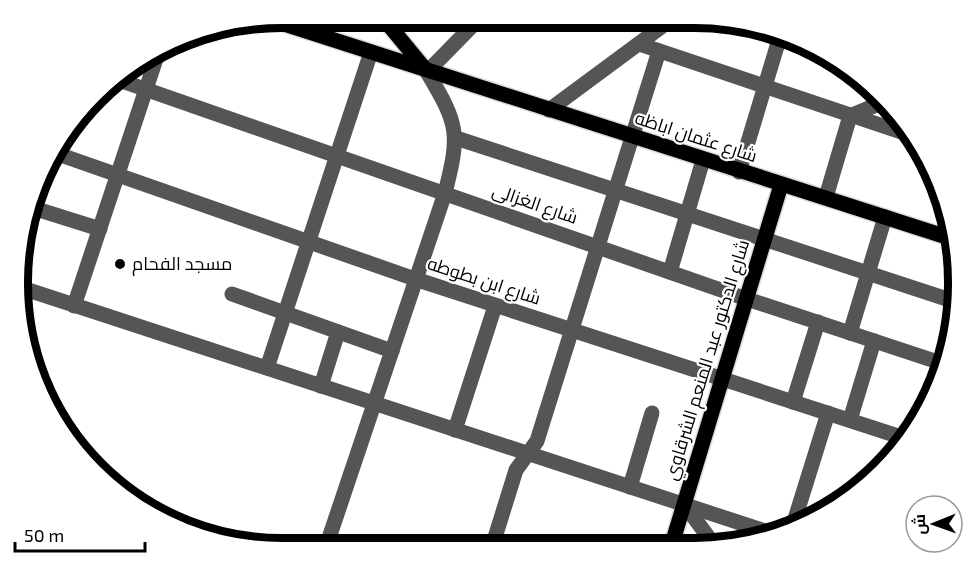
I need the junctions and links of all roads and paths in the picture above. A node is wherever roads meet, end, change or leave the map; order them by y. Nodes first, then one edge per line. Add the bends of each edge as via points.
1 (297, 28) edge
2 (391, 28) edge
3 (470, 28) edge
4 (660, 28) edge
5 (778, 43) edge
6 (639, 44) junction
7 (659, 51) junction
8 (371, 52) junction
9 (154, 64) edge
10 (427, 72) junction
11 (126, 82) edge
12 (765, 86) junction
13 (146, 89) junction
14 (876, 106) edge
15 (549, 110) junction
16 (850, 116) junction
17 (897, 131) edge
18 (632, 136) junction
19 (456, 138) junction
20 (63, 156) edge
21 (337, 156) junction
22 (703, 160) junction
23 (739, 172) junction
24 (119, 174) junction
25 (781, 184) junction
26 (617, 191) junction
27 (444, 194) junction
28 (826, 198) junction
29 (39, 210) edge
30 (688, 214) junction
31 (885, 217) junction
32 (99, 229) junction
33 (943, 236) edge
34 (764, 239) junction
35 (308, 243) junction
36 (598, 247) junction
37 (670, 272) junction
38 (869, 273) junction
39 (415, 279) junction
40 (28, 290) edge
41 (232, 294) dead end
42 (746, 299) junction
43 (947, 299) edge
44 (74, 306) junction
45 (495, 306) junction
46 (285, 313) junction
47 (818, 322) junction
48 (572, 330) junction
49 (338, 332) junction
50 (850, 333) junction
51 (874, 341) junction
52 (392, 351) junction
53 (935, 361) edge
54 (267, 368) junction
55 (722, 378) junction
56 (321, 386) junction
57 (793, 402) junction
58 (375, 404) junction
59 (652, 413) dead end
60 (828, 413) junction
61 (850, 420) junction
62 (455, 430) junction
63 (897, 436) edge
64 (529, 455) junction
65 (630, 487) junction
66 (684, 504) junction
67 (796, 515) edge
68 (759, 529) edge
69 (708, 537) edge
70 (329, 538) edge
71 (495, 538) edge
72 (674, 538) edge

1 - 8 main road, شارع عثمان اباظه
2 - 10 main road
3 - 10 street
4 - 6 street
5 - 12 street
6 - 7 street
6 - 15 street
7 - 12 street
7 - 18 street
8 - 10 main road, شارع عثمان اباظه
8 - 21 street
9 - 13 street
10 - 15 main road, شارع عثمان اباظه
10 - 19 street via 451,118
11 - 13 street, شارع الغزالى
12 - 16 street
12 - 23 street
13 - 21 street, شارع الغزالى
13 - 24 street
14 - 16 street
15 - 18 main road, شارع عثمان اباظه
16 - 17 street
16 - 28 street
18 - 22 main road, شارع عثمان اباظه
18 - 26 street
19 - 26 street
19 - 27 street
20 - 24 street, شارع ابن بطوطه
21 - 27 street, شارع الغزالى
21 - 35 street
22 - 23 main road, شارع عثمان اباظه
22 - 30 street
23 - 25 main road, شارع عثمان اباظه
24 - 32 street
24 - 35 street, شارع ابن بطوطه
25 - 28 main road, شارع عثمان اباظه
25 - 34 main road, شارع الدكتور عبد المنعم الشرقاوي
26 - 30 street
26 - 36 street
27 - 36 street, شارع الغزالى
27 - 39 street
28 - 31 main road, شارع عثمان اباظه
29 - 32 street
30 - 34 street
30 - 37 street
31 - 33 main road, شارع عثمان اباظه
31 - 38 street
32 - 44 street
34 - 38 street
34 - 42 main road, شارع الدكتور عبد المنعم الشرقاوي
35 - 39 street, شارع ابن بطوطه
35 - 46 street
36 - 37 street, شارع الغزالى
36 - 48 street
37 - 42 street, شارع الغزالى
38 - 43 street
38 - 50 street
39 - 45 street, شارع ابن بطوطه
39 - 52 street
40 - 44 street
41 - 46 street
42 - 47 street, شارع الغزالى
42 - 55 main road, شارع الدكتور عبد المنعم الشرقاوي
44 - 54 street
45 - 48 street, شارع ابن بطوطه
45 - 62 street
46 - 49 street
46 - 54 street
47 - 50 street, شارع الغزالى
47 - 57 street
48 - 55 street, شارع ابن بطوطه
48 - 64 street via 537,441
49 - 52 street
49 - 56 street
50 - 51 street, شارع الغزالى
51 - 53 street, شارع الغزالى
51 - 61 street
52 - 58 street
54 - 56 street
55 - 57 street, شارع ابن بطوطه
55 - 66 main road, شارع الدكتور عبد المنعم الشرقاوي
56 - 58 street
57 - 60 street, شارع ابن بطوطه
58 - 62 street
58 - 70 street
59 - 65 street
60 - 61 street, شارع ابن بطوطه
60 - 67 street
61 - 63 street, شارع ابن بطوطه
62 - 64 street
64 - 65 street
64 - 71 street via 512,480
65 - 66 street
66 - 68 street
66 - 69 street
66 - 72 main road, شارع الدكتور عبد المنعم الشرقاوي

